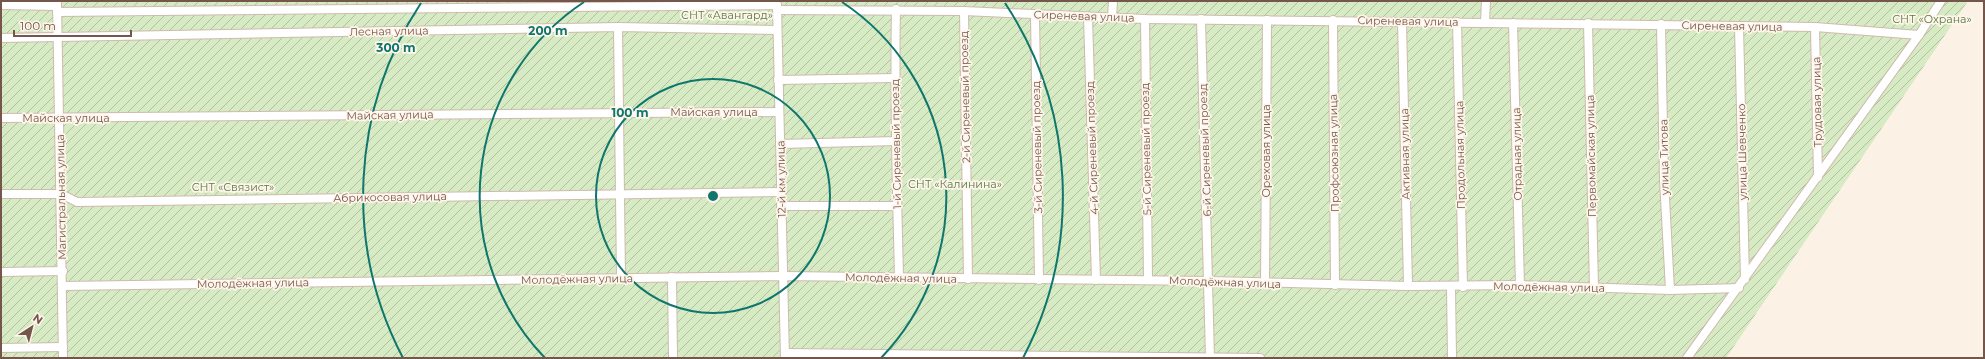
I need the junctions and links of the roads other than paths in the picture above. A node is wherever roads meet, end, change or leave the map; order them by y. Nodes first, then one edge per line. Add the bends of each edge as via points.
1 (1113, 1) edge
2 (1486, 1) edge
3 (1941, 1) edge
4 (1, 5) edge
5 (777, 5) edge
6 (57, 6) edge
7 (896, 10) junction
8 (964, 10) junction
9 (1035, 14) junction
10 (1088, 17) junction
11 (1112, 18) junction
12 (1145, 19) junction
13 (1201, 19) junction
14 (1267, 20) junction
15 (1333, 20) junction
16 (1402, 22) junction
17 (1457, 22) junction
18 (1485, 22) junction
19 (1513, 22) junction
20 (1588, 23) junction
21 (1661, 24) junction
22 (1739, 26) junction
23 (618, 27) junction
24 (1815, 28) junction
25 (776, 30) junction
26 (1919, 35) junction
27 (58, 37) junction
28 (1, 38) edge
29 (894, 78) junction
30 (778, 80) junction
31 (779, 112) junction
32 (620, 113) junction
33 (1, 118) edge
34 (60, 118) junction
35 (897, 142) junction
36 (780, 144) junction
37 (1818, 177) junction
38 (781, 192) junction
39 (1, 194) edge
40 (61, 194) junction
41 (619, 194) junction
42 (781, 206) junction
43 (897, 206) junction
44 (1, 272) edge
45 (63, 272) junction
46 (783, 276) junction
47 (672, 277) junction
48 (898, 278) junction
49 (621, 279) junction
50 (968, 279) junction
51 (1745, 279) junction
52 (1039, 280) junction
53 (1096, 280) junction
54 (1148, 280) junction
55 (1208, 281) junction
56 (1265, 282) junction
57 (1335, 285) junction
58 (1520, 285) junction
59 (63, 286) junction
60 (1408, 286) junction
61 (1451, 287) junction
62 (1463, 287) junction
63 (1594, 288) junction
64 (1739, 288) junction
65 (1670, 290) junction
66 (63, 347) junction
67 (1, 348) edge
68 (785, 356) edge
69 (1210, 357) edge
70 (63, 358) edge
71 (673, 358) edge
72 (1260, 358) edge
73 (1452, 358) edge
74 (1687, 358) edge

1 - 11 street
2 - 18 street
3 - 26 street
4 - 6 street
5 - 6 street
5 - 7 street, Сиреневая улица
5 - 25 street, 12-й км улица
6 - 27 street, Магистральная улица
7 - 8 street, Сиреневая улица
7 - 29 street, 1-й Сиреневый проезд
8 - 9 street, Сиреневая улица
8 - 50 street, 2-й Сиреневый проезд
9 - 10 street, Сиреневая улица
9 - 52 street, 3-й Сиреневый проезд
10 - 11 street, Сиреневая улица
10 - 53 street, 4-й Сиреневый проезд
11 - 12 street, Сиреневая улица
12 - 13 street, Сиреневая улица
12 - 54 street, 5-й Сиреневый проезд
13 - 14 street, Сиреневая улица
13 - 55 street, 6-й Сиреневый проезд
14 - 15 street, Сиреневая улица
14 - 56 street, Ореховая улица
15 - 16 street, Сиреневая улица
15 - 57 street, Профсоюзная улица
16 - 17 street, Сиреневая улица
16 - 60 street, Активная улица
17 - 18 street, Сиреневая улица
17 - 62 street, Продольная улица
18 - 19 street, Сиреневая улица
19 - 20 street, Сиреневая улица
19 - 58 street, Отрадная улица
20 - 21 street, Сиреневая улица
20 - 63 street, Первомайская улица
21 - 22 street, Сиреневая улица
21 - 65 street, улица Титова via 1664,180
22 - 24 street, Сиреневая улица
22 - 51 street, улица Шевченко
23 - 25 street, Лесная улица
23 - 27 street, Лесная улица
23 - 32 street
24 - 26 street, Сиреневая улица
24 - 37 street, Трудовая улица
25 - 30 street, 12-й км улица
26 - 37 street
27 - 28 street, Лесная улица
27 - 34 street, Магистральная улица
29 - 30 street
29 - 35 street, 1-й Сиреневый проезд
30 - 31 street, 12-й км улица
31 - 32 street, Майская улица
31 - 36 street, 12-й км улица
32 - 34 street, Майская улица
32 - 41 street
33 - 34 street, Майская улица
34 - 40 street, Магистральная улица
35 - 36 street
35 - 43 street, 1-й Сиреневый проезд
36 - 38 street, 12-й км улица
37 - 51 street
38 - 41 street, Абрикосовая улица
38 - 42 street, 12-й км улица
39 - 40 street, Абрикосовая улица
40 - 41 street, Абрикосовая улица via 77,202
40 - 45 street, Магистральная улица
41 - 49 street
42 - 43 street
42 - 46 street, 12-й км улица
43 - 48 street, 1-й Сиреневый проезд
44 - 45 street
45 - 59 street, Магистральная улица
46 - 47 street, Молодёжная улица
46 - 48 street, Молодёжная улица
46 - 68 street, 12-й км улица
47 - 49 street, Молодёжная улица
47 - 71 street
48 - 50 street, Молодёжная улица
49 - 59 street, Молодёжная улица
50 - 52 street, Молодёжная улица
51 - 64 street
52 - 53 street, Молодёжная улица
53 - 54 street, Молодёжная улица
54 - 55 street, Молодёжная улица
55 - 56 street, Молодёжная улица
55 - 69 street, 6-й Сиреневый проезд
56 - 57 street, Молодёжная улица
57 - 60 street, Молодёжная улица
58 - 62 street, Молодёжная улица
58 - 63 street, Молодёжная улица
59 - 66 street, Магистральная улица
60 - 61 street, Молодёжная улица
61 - 62 street, Молодёжная улица
61 - 73 street
63 - 65 street, Молодёжная улица
64 - 65 street, Молодёжная улица
64 - 74 street
66 - 67 street
66 - 70 street, Магистральная улица
68 - 69 street
69 - 72 street

